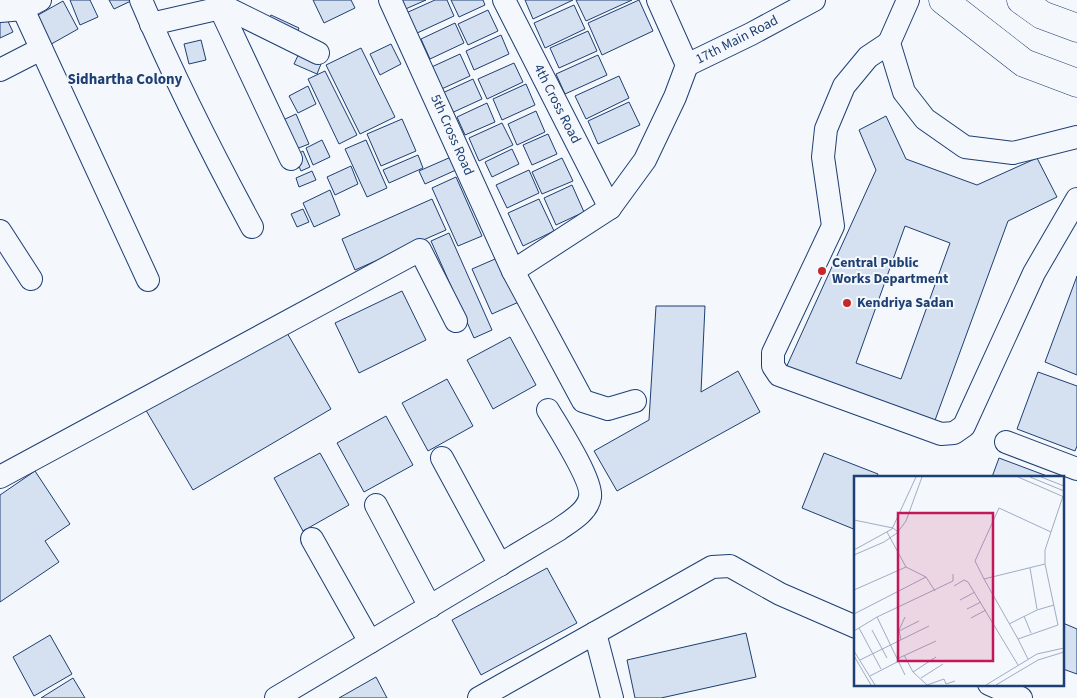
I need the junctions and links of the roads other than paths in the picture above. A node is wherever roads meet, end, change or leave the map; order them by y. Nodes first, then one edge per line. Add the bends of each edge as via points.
1 (141, 0) edge
2 (390, 0) edge
3 (504, 0) edge
4 (658, 0) edge
5 (814, 0) edge
6 (908, 0) edge
7 (944, 0) edge
8 (1021, 0) edge
9 (13, 7) edge
10 (220, 8) junction
11 (151, 24) junction
12 (1077, 28) edge
13 (889, 43) junction
14 (41, 49) junction
15 (318, 53) dead end
16 (687, 65) junction
17 (0, 70) edge
18 (1077, 83) edge
19 (1077, 138) edge
20 (291, 159) dead end
21 (1077, 199) edge
22 (610, 208) junction
23 (252, 227) dead end
24 (0, 231) edge
25 (513, 271) junction
26 (31, 279) dead end
27 (148, 280) dead end
28 (456, 322) dead end
29 (635, 401) dead end
30 (548, 410) dead end
31 (1006, 442) dead end
32 (442, 458) dead end
33 (1077, 469) edge
34 (0, 476) edge
35 (376, 505) dead end
36 (312, 539) dead end
37 (500, 565) junction
38 (430, 606) junction
39 (854, 626) edge
40 (595, 633) junction
41 (370, 642) junction
42 (994, 686) edge
43 (276, 698) edge
44 (479, 698) edge
45 (612, 698) edge
46 (1021, 698) edge

1 - 11 street
2 - 25 street, 5th Cross Road
3 - 22 street, 4th Cross Road
4 - 16 street
5 - 16 street, 17th Main Road
6 - 13 street
7 - 18 main road via 1024,63
8 - 12 main road via 1042,15
9 - 14 street
10 - 11 street
10 - 15 street via 225,7
10 - 20 street
11 - 23 street via 204,137
13 - 19 street via 904,92 925,118 965,148 1013,154
13 - 21 street via 868,57 844,86 826,129 823,158 833,226 774,353 773,366 778,375 941,434 954,433 964,426 1034,273
14 - 17 street
14 - 27 street
16 - 22 street via 645,160
22 - 25 street
24 - 26 street
25 - 29 street, 5th Cross Road via 583,401 608,409
28 - 34 street via 420,250
30 - 37 street via 589,484 590,497 586,507 558,530
31 - 33 street
32 - 37 street
35 - 38 street
36 - 41 street
37 - 38 street
38 - 41 street
39 - 40 street via 780,594 730,566 712,567
40 - 44 street
40 - 45 street
41 - 43 street
42 - 46 street

